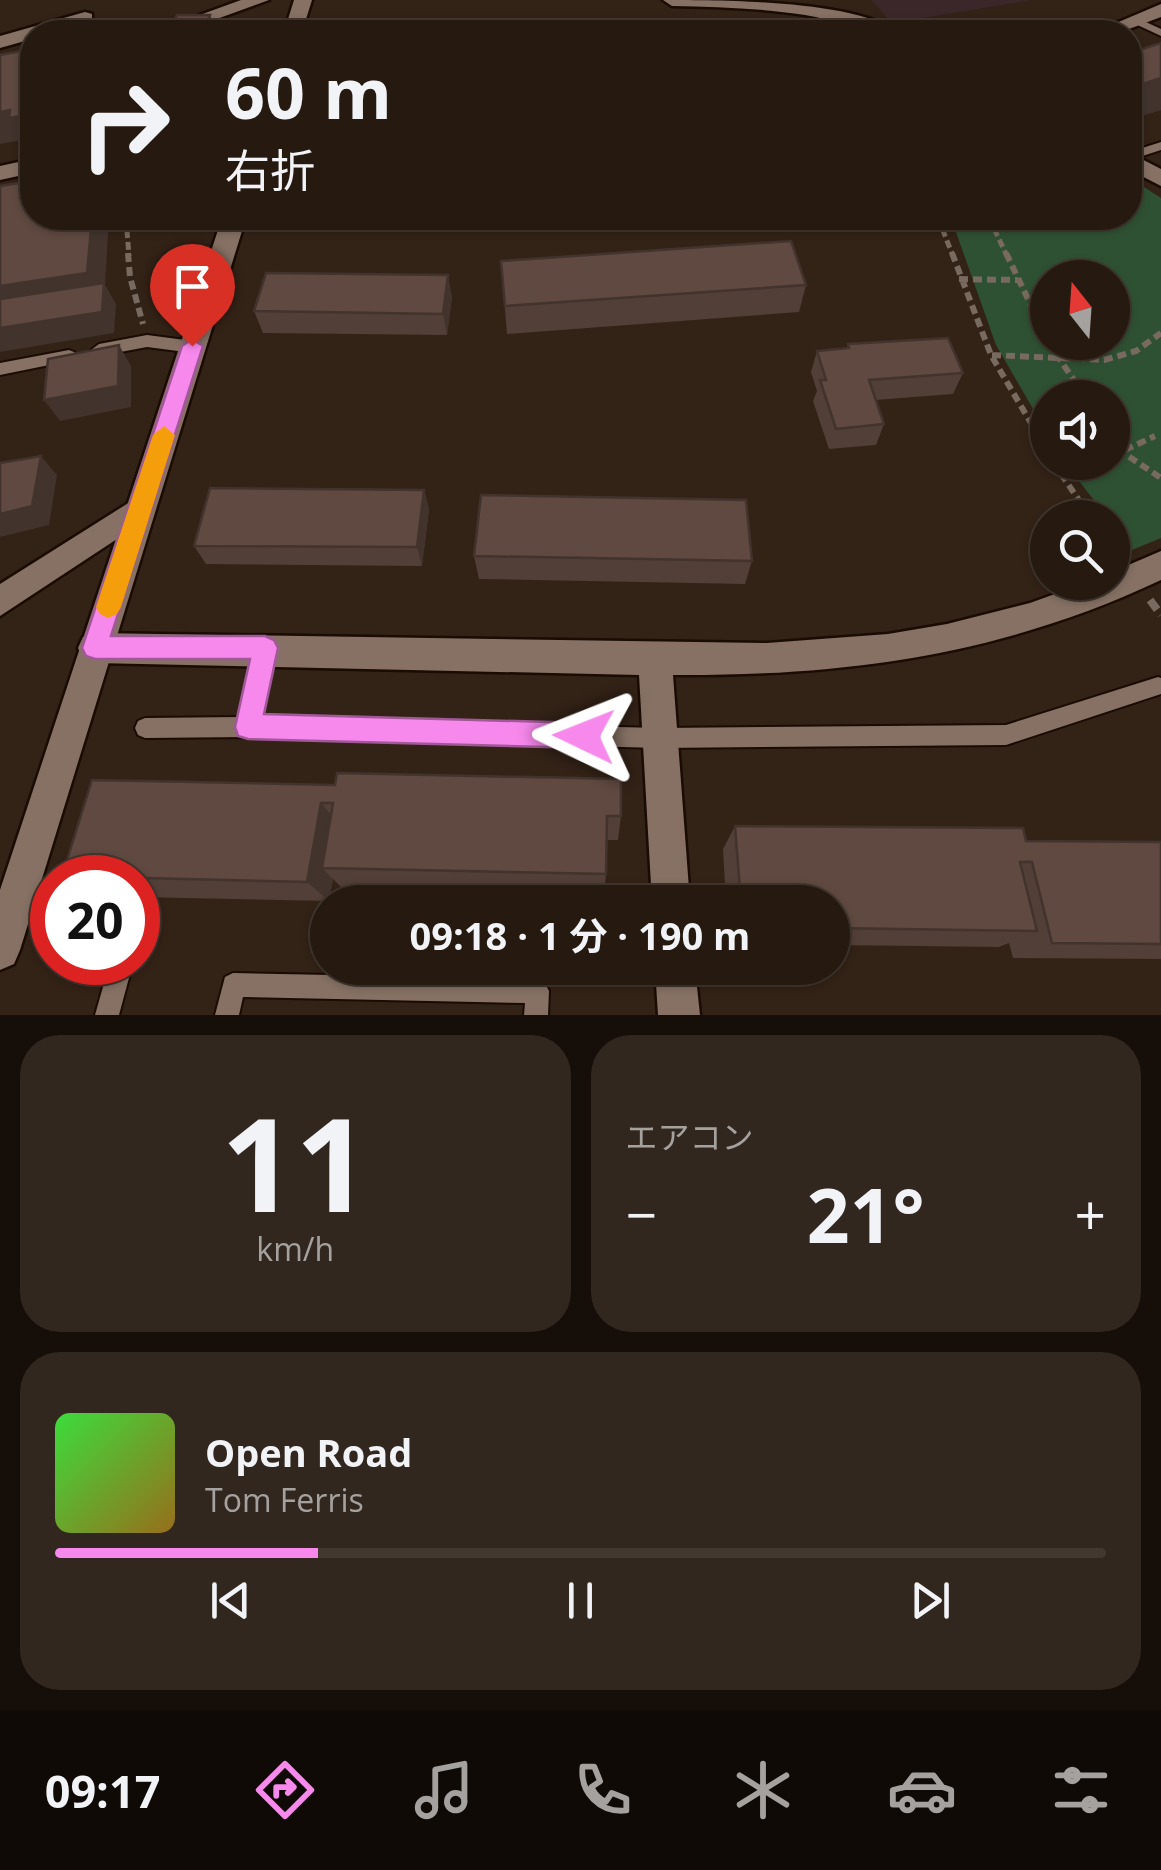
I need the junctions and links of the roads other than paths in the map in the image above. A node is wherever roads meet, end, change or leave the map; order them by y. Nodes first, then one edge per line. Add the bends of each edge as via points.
1 (260, 0) edge
2 (672, 0) edge
3 (709, 0) edge
4 (1161, 10) edge
5 (199, 20) edge
6 (847, 20) edge
7 (1135, 20) edge
8 (230, 230) edge
9 (192, 346) junction
10 (0, 369) edge
11 (141, 508) junction
12 (1161, 565) edge
13 (0, 602) edge
14 (95, 648) junction
15 (265, 648) junction
16 (656, 658) junction
17 (1158, 686) dead end
18 (248, 727) junction
19 (145, 728) dead end
20 (659, 738) junction
21 (670, 885) edge
22 (0, 950) edge
23 (115, 985) edge
24 (676, 985) edge
25 (107, 1015) edge
26 (227, 1015) edge
27 (536, 1015) edge
28 (678, 1015) edge

1 - 5 street
2 - 3 street
3 - 6 street
4 - 7 street
8 - 9 street
9 - 10 lane via 147,341
9 - 11 street
11 - 13 street
11 - 14 street
12 - 16 street via 1087,600 948,639 839,653
14 - 15 street
14 - 22 street
15 - 16 street
15 - 18 lane
16 - 20 street
17 - 20 lane via 1006,734
18 - 19 lane
18 - 20 lane
20 - 21 street
23 - 25 lane
24 - 28 street
26 - 27 lane via 233,986 537,991

